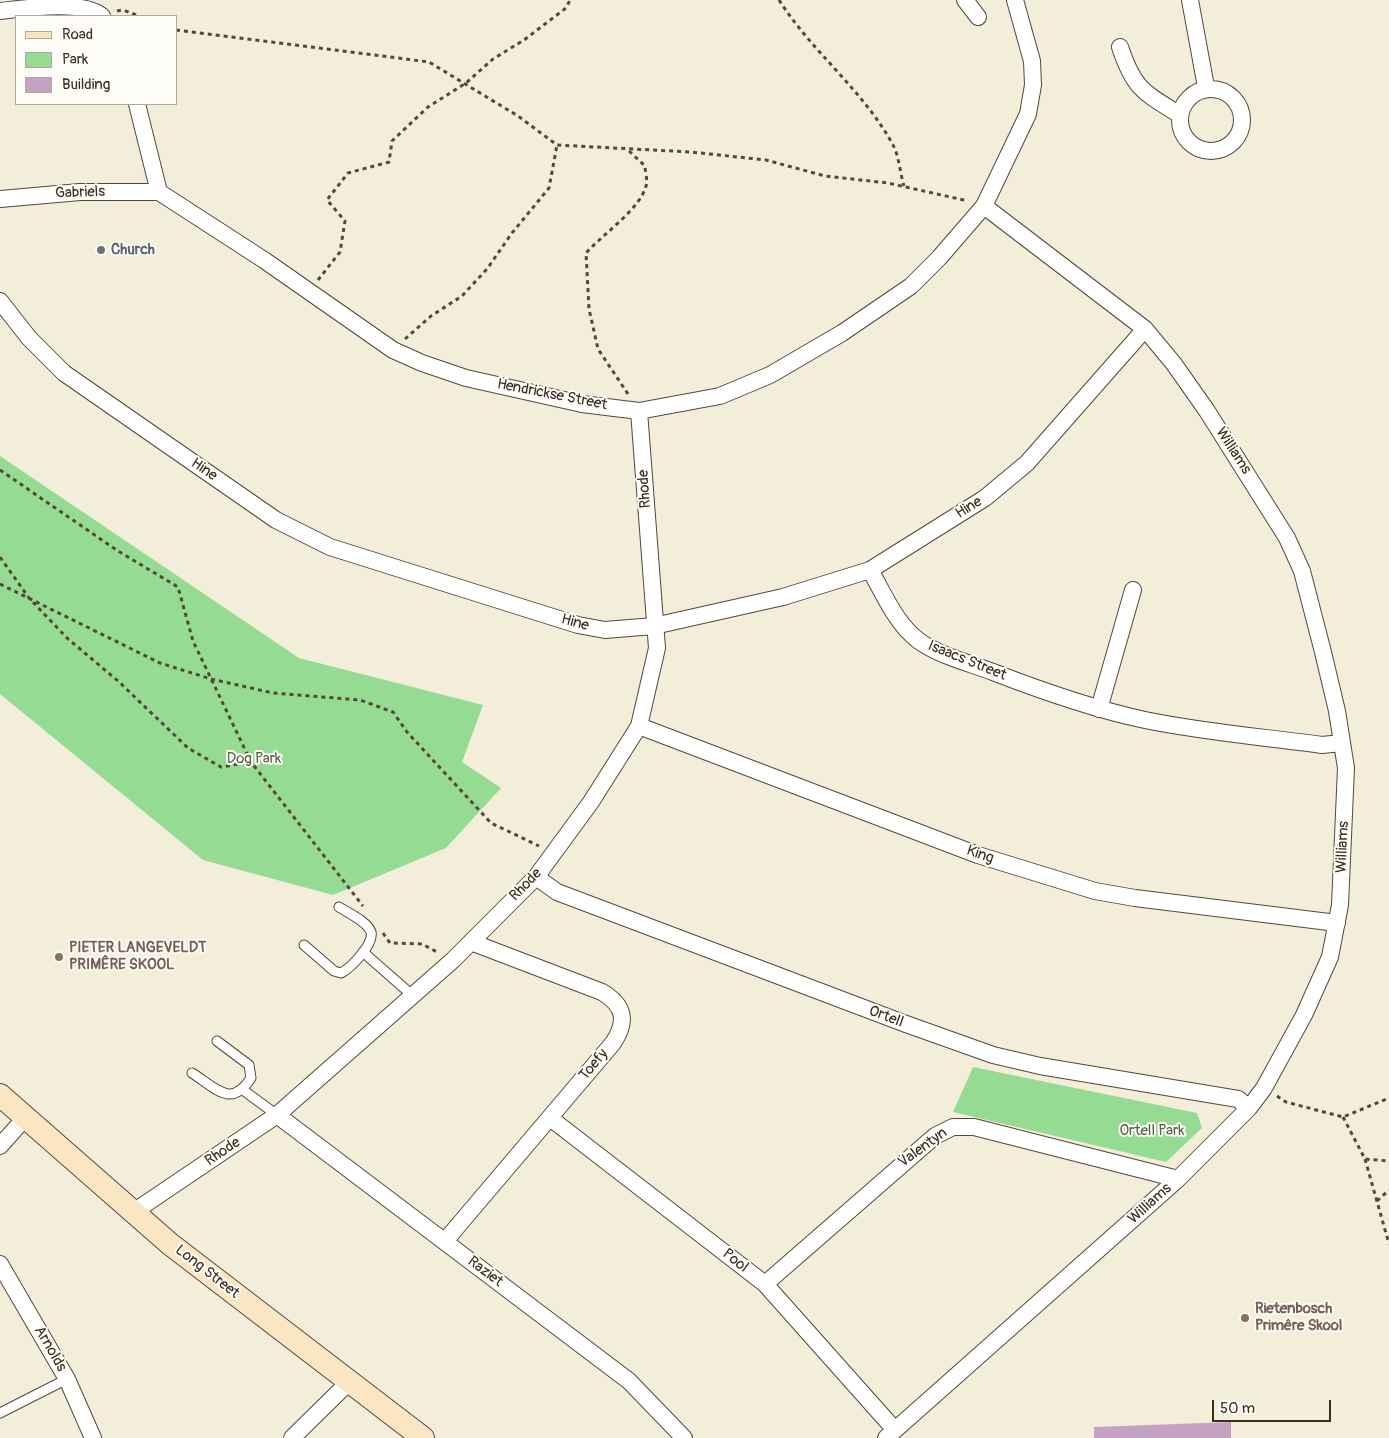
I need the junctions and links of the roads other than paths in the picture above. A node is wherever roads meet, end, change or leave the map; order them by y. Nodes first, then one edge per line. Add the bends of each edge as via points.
1 (965, 0) edge
2 (1015, 0) edge
3 (1190, 0) edge
4 (0, 11) edge
5 (98, 13) edge
6 (978, 17) dead end
7 (1120, 47) dead end
8 (1206, 87) junction
9 (137, 105) edge
10 (1180, 115) junction
11 (160, 192) junction
12 (0, 199) edge
13 (984, 206) junction
14 (0, 301) edge
15 (1145, 329) junction
16 (639, 411) junction
17 (870, 570) junction
18 (1133, 590) dead end
19 (654, 626) junction
20 (1098, 709) junction
21 (639, 726) junction
22 (1342, 743) junction
23 (536, 877) junction
24 (339, 907) dead end
25 (1337, 923) junction
26 (471, 942) junction
27 (304, 944) dead end
28 (363, 952) junction
29 (413, 996) junction
30 (217, 1041) dead end
31 (192, 1074) dead end
32 (243, 1090) junction
33 (0, 1096) edge
34 (1249, 1108) junction
35 (278, 1115) junction
36 (25, 1118) junction
37 (550, 1118) junction
38 (0, 1146) edge
39 (1178, 1179) junction
40 (132, 1213) junction
41 (444, 1241) junction
42 (0, 1264) edge
43 (765, 1284) junction
44 (67, 1379) junction
45 (349, 1382) junction
46 (0, 1413) edge
47 (891, 1434) edge
48 (93, 1438) edge
49 (292, 1438) edge
50 (423, 1438) edge
51 (684, 1438) edge

1 - 6 street
2 - 13 street, Hendrickse Street via 1032,61 1033,85 1028,114
3 - 8 street
4 - 5 street via 78,4
7 - 10 street via 1133,81 1147,95
8 - 10 street via 1189,97
8 - 10 street via 1228,93 1236,100 1243,119 1237,138 1220,150 1200,149 1184,136
9 - 11 street
11 - 12 street, Gabriels via 80,192
11 - 16 street, Hendrickse Street via 393,350 466,378 582,404
13 - 15 street, Williams
13 - 16 street, Hendrickse Street via 940,258 911,286 842,333 770,375 720,396
14 - 19 street, Hine via 29,338 64,373 276,520 339,550 578,625 604,630
15 - 17 street, Hine via 1008,481
15 - 22 street, Williams via 1207,411 1288,538 1305,580
16 - 19 street, Rhode
17 - 19 street, Hine via 784,597
17 - 20 street, Isaacs Street via 901,623 920,641 1006,678
18 - 20 street
19 - 21 street, Rhode via 657,648
20 - 22 street, Isaacs Street via 1193,729 1322,745
21 - 23 street, Rhode via 591,802
21 - 25 street, King via 978,855 1095,891
22 - 25 street, Williams via 1346,788
23 - 26 street, Rhode
23 - 34 street, Ortell via 556,892 993,1055 1040,1066 1238,1099
24 - 28 lane via 365,924 371,932
25 - 34 street, Williams via 1330,957 1304,1015 1264,1088
26 - 29 street, Rhode
26 - 37 street, Toefy via 602,992 615,1000 621,1010 622,1023 618,1035
27 - 28 lane via 334,971 341,972 347,970
28 - 29 lane
29 - 35 street, Rhode
30 - 32 lane via 249,1065 251,1078
31 - 32 lane via 228,1095 236,1095
32 - 35 lane
33 - 36 street, Long Street
34 - 39 street, Williams
35 - 40 street, Rhode
35 - 41 street, Raziet
36 - 38 street
36 - 40 street, Long Street
37 - 41 street, Toefy
37 - 43 street, Pool
39 - 43 street, Valentyn via 974,1127 953,1126 934,1136
39 - 47 street, Williams
40 - 45 street, Long Street
41 - 51 street, Raziet via 629,1382
42 - 44 street, Arnolds
43 - 47 street, Pool
44 - 46 lane
44 - 48 street, Arnolds
45 - 49 street
45 - 50 street, Long Street

